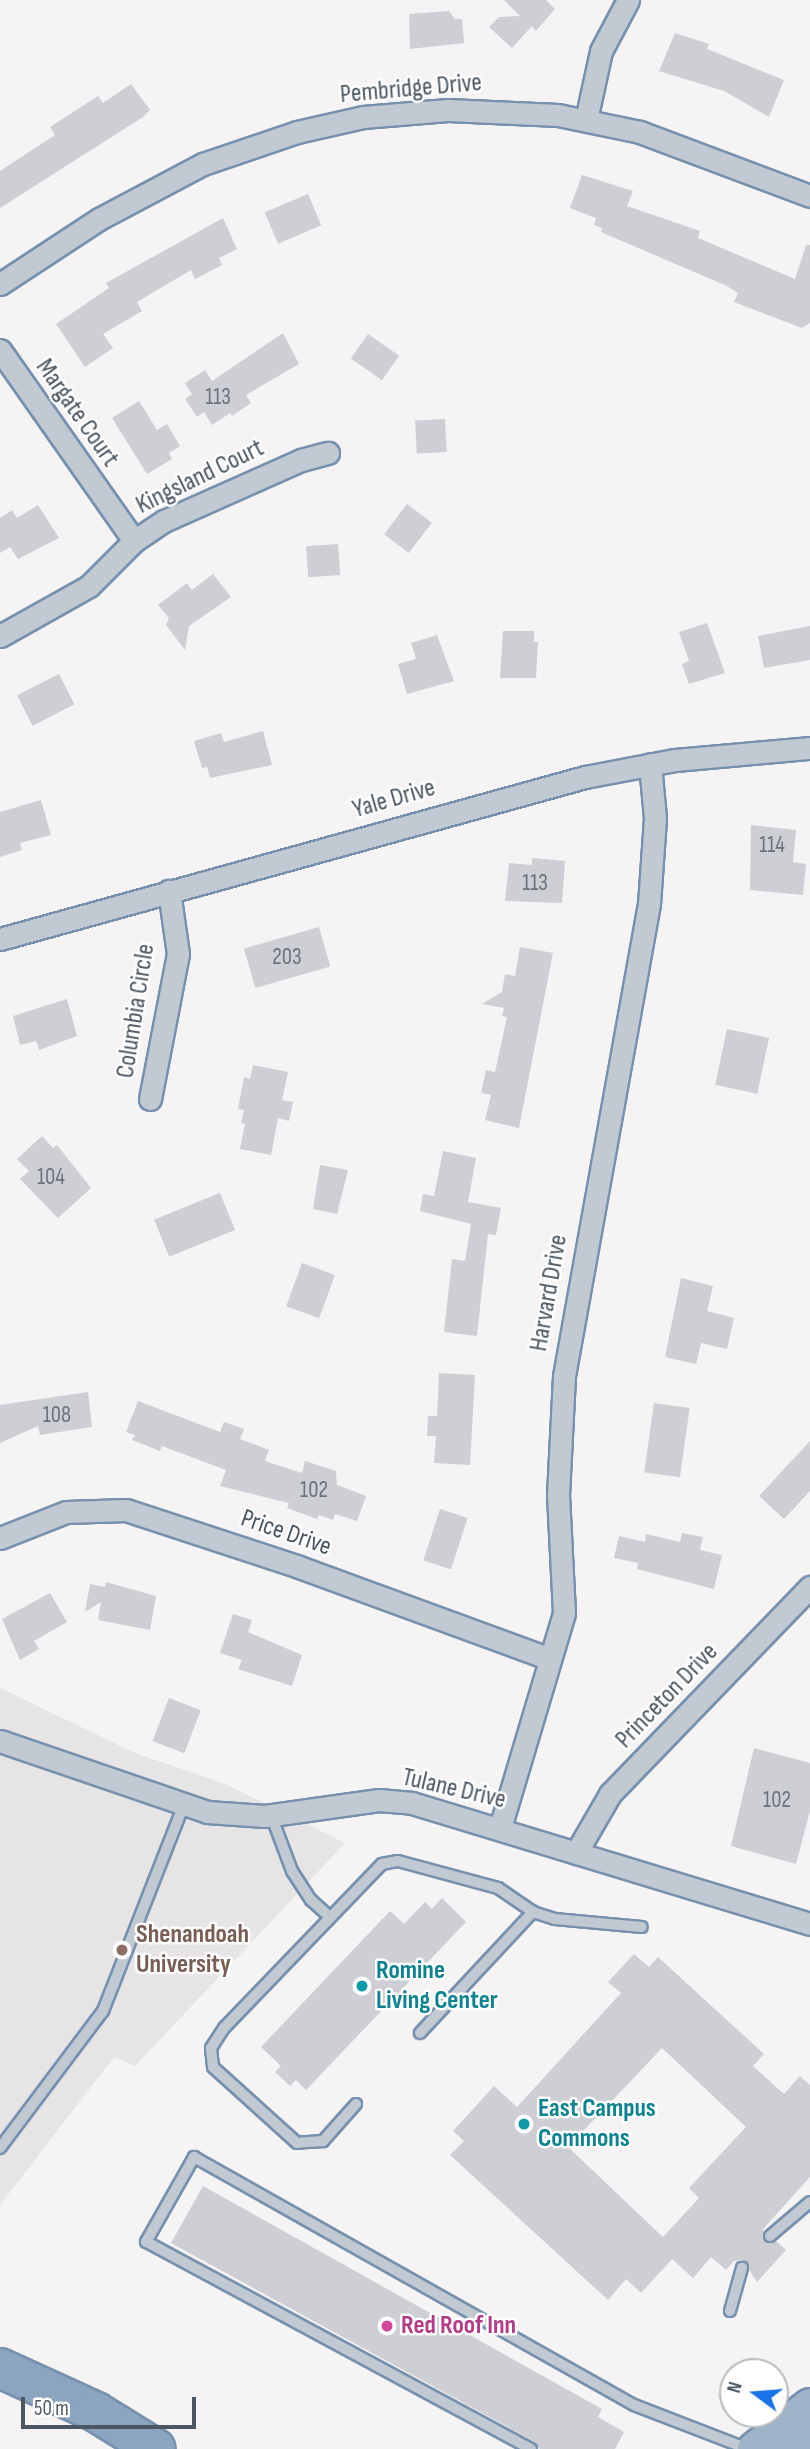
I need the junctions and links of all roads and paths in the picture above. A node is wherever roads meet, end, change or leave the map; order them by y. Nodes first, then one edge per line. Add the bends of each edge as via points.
1 (628, 0) edge
2 (586, 120) junction
3 (810, 196) edge
4 (0, 284) edge
5 (0, 349) edge
6 (328, 453) dead end
7 (134, 541) junction
8 (0, 636) edge
9 (810, 748) edge
10 (650, 764) junction
11 (169, 891) junction
12 (0, 939) edge
13 (150, 1099) dead end
14 (0, 1538) edge
15 (810, 1587) edge
16 (550, 1659) junction
17 (0, 1741) edge
18 (184, 1804) junction
19 (271, 1815) junction
20 (500, 1828) junction
21 (576, 1853) junction
22 (533, 1912) junction
23 (330, 1917) junction
24 (810, 1924) edge
25 (642, 1927) dead end
26 (420, 2033) dead end
27 (356, 2104) dead end
28 (0, 2148) edge
29 (810, 2202) edge
30 (770, 2236) dead end
31 (742, 2268) dead end
32 (730, 2311) dead end
33 (0, 2368) edge
34 (810, 2406) edge
35 (810, 2431) edge
36 (156, 2449) edge
37 (531, 2449) edge
38 (748, 2449) edge
39 (755, 2449) edge
40 (799, 2449) edge

1 - 2 street via 601,51
2 - 3 street, Pembridge Drive via 640,132 730,162
2 - 4 street, Pembridge Drive via 505,110 448,110 363,117 296,132 232,152 158,186 70,236
5 - 7 street, Margate Court
6 - 7 street, Kingsland Court via 208,499
7 - 8 street, Kingsland Court via 89,586
9 - 10 street, Yale Drive
10 - 11 street, Yale Drive via 457,810
10 - 16 street, Harvard Drive via 655,818 649,904 564,1377 558,1494 564,1613
11 - 12 street, Yale Drive
11 - 13 street, Columbia Circle via 178,954
14 - 16 street, Price Drive via 66,1512 126,1510 299,1567
15 - 21 street, Princeton Drive via 610,1794
16 - 20 street, Harvard Drive
17 - 18 street, Tulane Drive
18 - 19 street, Tulane Drive via 207,1812
18 - 28 lane via 103,2011
19 - 20 street, Tulane Drive via 379,1800 412,1803
19 - 23 lane via 292,1871 311,1900
20 - 21 street, Tulane Drive
21 - 24 street, Tulane Drive
22 - 23 lane via 498,1888 398,1861 382,1864
22 - 25 lane via 555,1919
22 - 26 lane
23 - 27 lane via 224,2028 211,2048 213,2067 297,2143 323,2141
29 - 30 lane
31 - 32 lane
33 - 36 highway via 96,2412
34 - 39 highway
35 - 40 highway
37 - 38 lane via 146,2242 194,2157 634,2405

